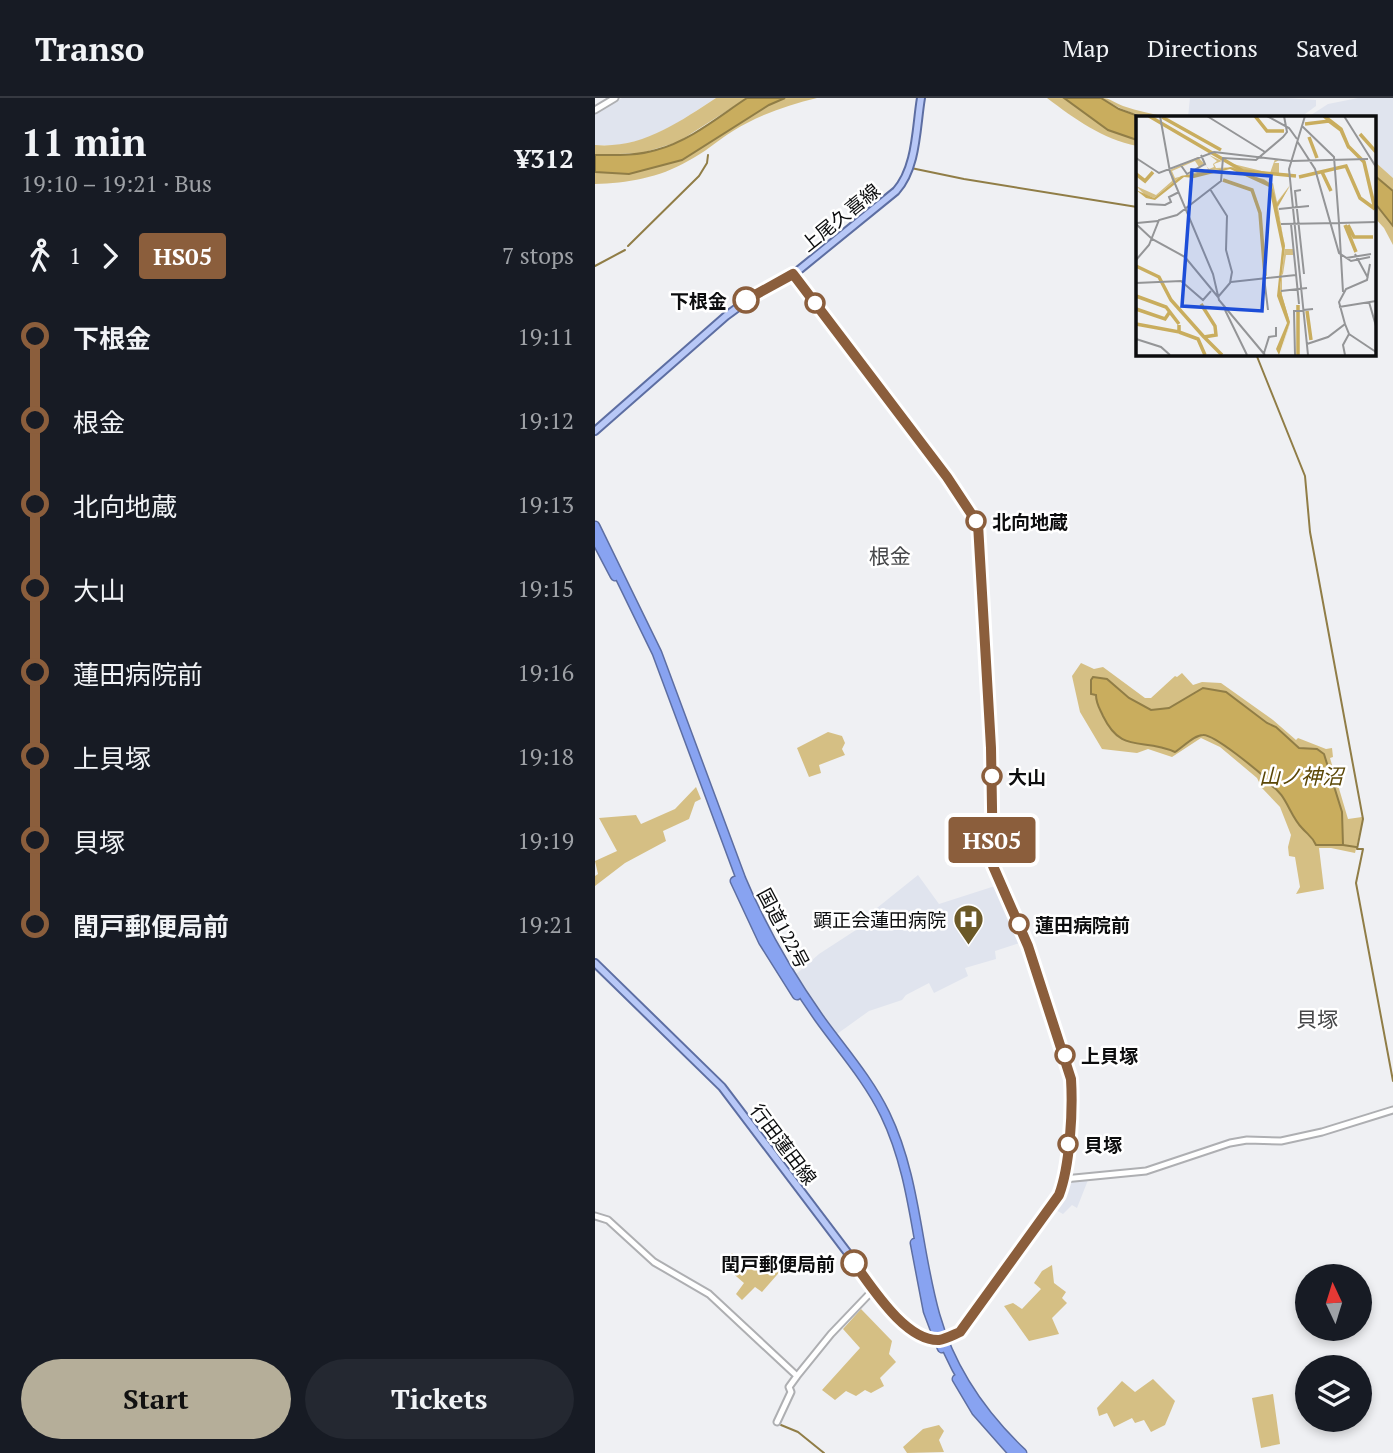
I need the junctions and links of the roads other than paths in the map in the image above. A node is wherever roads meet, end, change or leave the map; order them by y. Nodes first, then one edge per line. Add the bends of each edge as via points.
1 (615, 98) edge
2 (921, 98) edge
3 (595, 110) edge
4 (793, 274) junction
5 (595, 431) edge
6 (595, 526) edge
7 (595, 538) edge
8 (595, 962) edge
9 (1393, 1110) edge
10 (1064, 1179) junction
11 (595, 1216) edge
12 (874, 1289) junction
13 (941, 1339) junction
14 (797, 1376) junction
15 (777, 1423) dead end
16 (1013, 1453) edge
17 (1022, 1453) edge

1 - 3 street
2 - 4 main road, 上尾久喜線 via 904,181
4 - 5 main road, 上尾久喜線 via 726,316
4 - 10 street via 978,524 992,759 993,866 1028,946 1070,1072 1072,1102
6 - 13 highway, 国道122号 via 657,653 757,915 802,993 877,1097 896,1137
7 - 13 highway, 国道122号 via 653,656 751,918 816,1023 863,1085 887,1130 904,1182 924,1293
8 - 12 main road, 行田蓮田線 via 722,1087
9 - 10 street via 1292,1139 1230,1143 1146,1171
10 - 13 street via 1053,1204 968,1322 960,1332
11 - 14 street via 608,1220 654,1262 709,1294
12 - 13 main road, 行田蓮田線 via 917,1333
12 - 14 street
13 - 16 highway via 976,1411
13 - 17 highway via 972,1395
14 - 15 street

